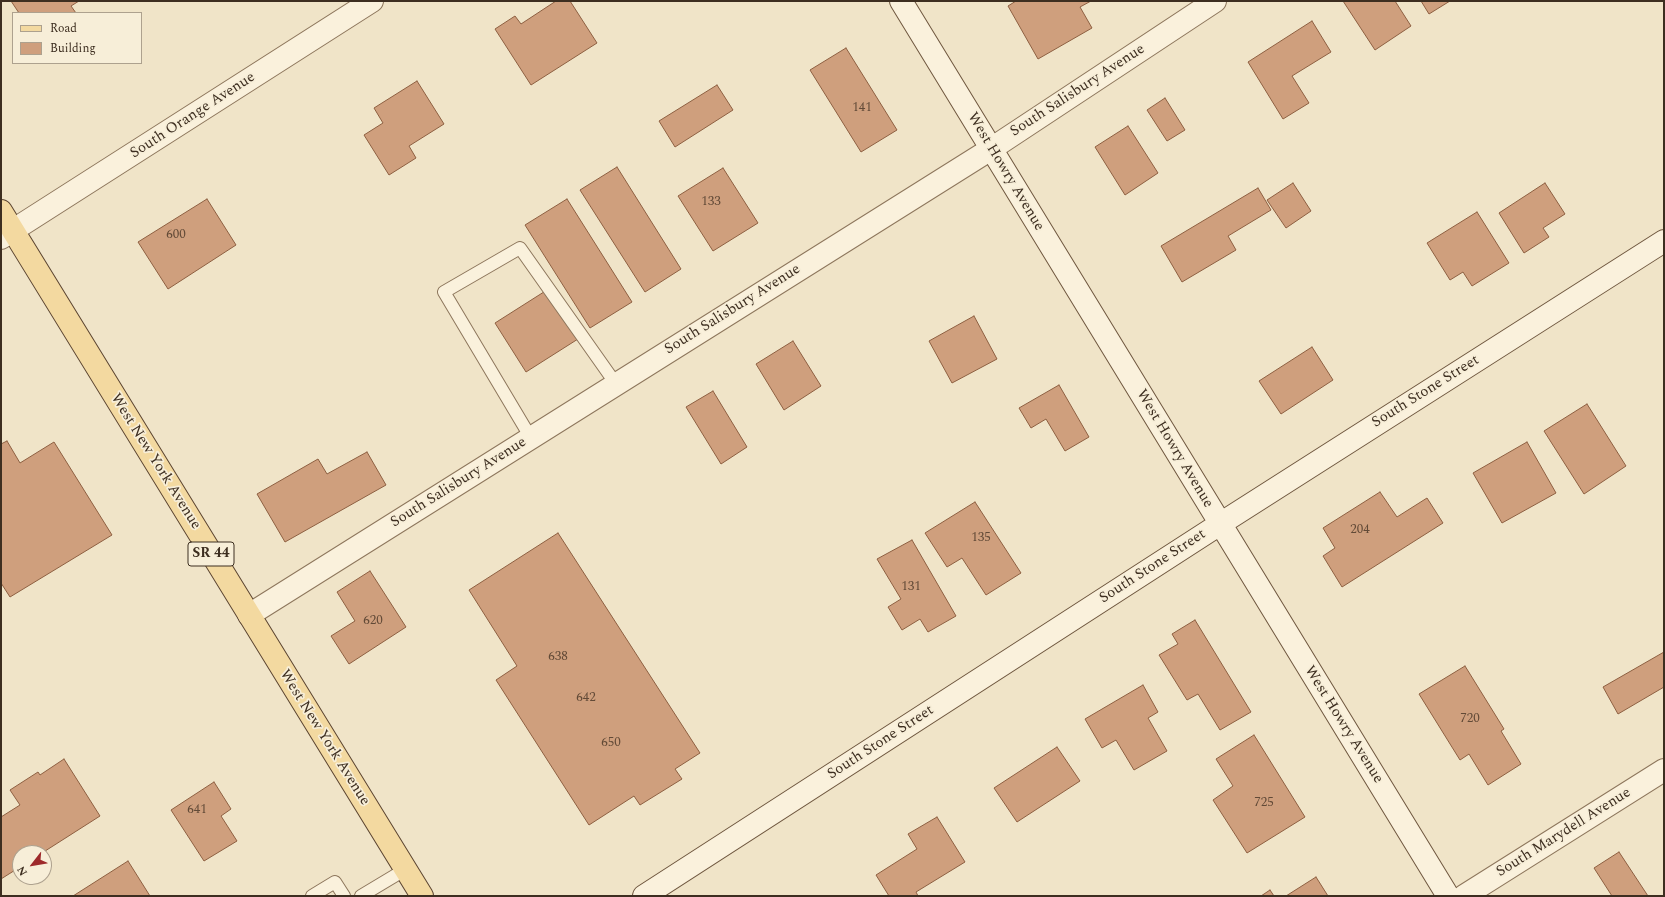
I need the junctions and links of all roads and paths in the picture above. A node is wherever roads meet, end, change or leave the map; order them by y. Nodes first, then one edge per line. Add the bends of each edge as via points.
1 (372, 1) edge
2 (901, 1) edge
3 (1215, 1) edge
4 (991, 149) junction
5 (1, 211) edge
6 (7, 234) edge
7 (1664, 241) edge
8 (616, 384) junction
9 (531, 438) junction
10 (1220, 524) junction
11 (249, 615) junction
12 (1664, 770) edge
13 (406, 869) junction
14 (312, 896) edge
15 (344, 896) edge
16 (361, 896) edge
17 (422, 896) edge
18 (644, 896) edge
19 (1448, 896) edge
20 (1464, 896) edge

1 - 6 street, South Orange Avenue
2 - 4 street, West Howry Avenue
3 - 4 street, South Salisbury Avenue
4 - 8 street, South Salisbury Avenue
4 - 10 street, West Howry Avenue
5 - 6 main road, West New York Avenue / SR 44
6 - 11 main road, West New York Avenue / SR 44
7 - 10 street, South Stone Street
8 - 9 street, South Salisbury Avenue
8 - 9 lane via 520,248 444,292
9 - 11 street, South Salisbury Avenue
10 - 18 street, South Stone Street
10 - 19 street, West Howry Avenue
11 - 13 main road, West New York Avenue / SR 44
12 - 20 street, South Marydell Avenue
13 - 16 lane
13 - 17 main road, West New York Avenue / SR 44
14 - 15 lane via 335,882

